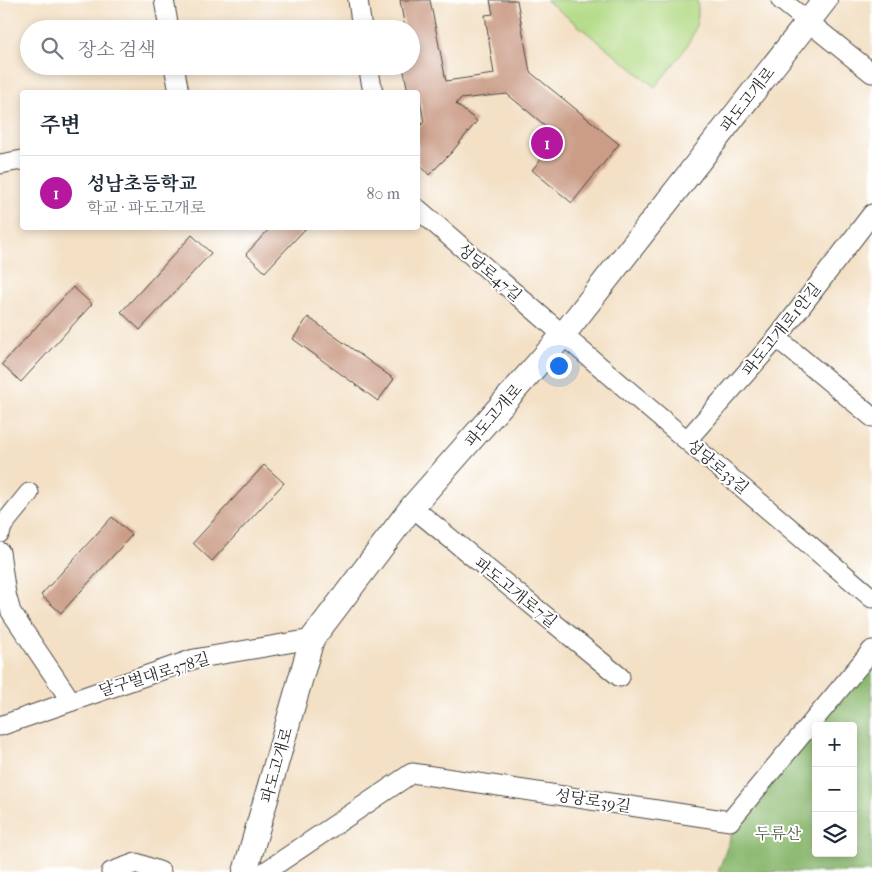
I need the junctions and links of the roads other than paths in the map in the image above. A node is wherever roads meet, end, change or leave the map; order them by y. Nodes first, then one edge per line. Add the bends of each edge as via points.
1 (164, 0) edge
2 (358, 0) edge
3 (781, 0) edge
4 (825, 0) edge
5 (167, 20) edge
6 (361, 20) edge
7 (808, 21) junction
8 (872, 73) edge
9 (175, 75) edge
10 (178, 90) edge
11 (20, 160) edge
12 (0, 164) edge
13 (420, 210) edge
14 (872, 214) edge
15 (866, 235) edge
16 (563, 335) junction
17 (776, 338) junction
18 (872, 417) edge
19 (687, 440) junction
20 (29, 494) dead end
21 (412, 507) junction
22 (0, 533) edge
23 (0, 552) edge
24 (872, 598) edge
25 (312, 639) junction
26 (872, 650) edge
27 (620, 677) dead end
28 (71, 701) junction
29 (0, 726) edge
30 (111, 872) edge
31 (161, 872) edge
32 (245, 872) edge
33 (265, 872) edge

1 - 5 street
2 - 6 street
3 - 7 street
4 - 7 street, 파도고개로
7 - 8 street
7 - 16 street, 파도고개로
9 - 10 street
11 - 12 street
13 - 16 street, 성당로47길
14 - 15 street, 파도고개로1안길
15 - 17 street, 파도고개로1안길
16 - 19 street, 성당로33길
16 - 21 street, 파도고개로
17 - 18 street
17 - 19 street, 파도고개로1안길
19 - 24 street, 성당로33길
20 - 22 street via 2,526
21 - 25 street, 파도고개로
21 - 27 street, 파도고개로7길
23 - 28 street via 12,612
25 - 28 street, 달구벌대로378길 via 194,658
25 - 32 street, 파도고개로
26 - 33 street, 성당로39길 via 730,821 412,773
28 - 29 street, 달구벌대로378길
30 - 31 street via 136,863

